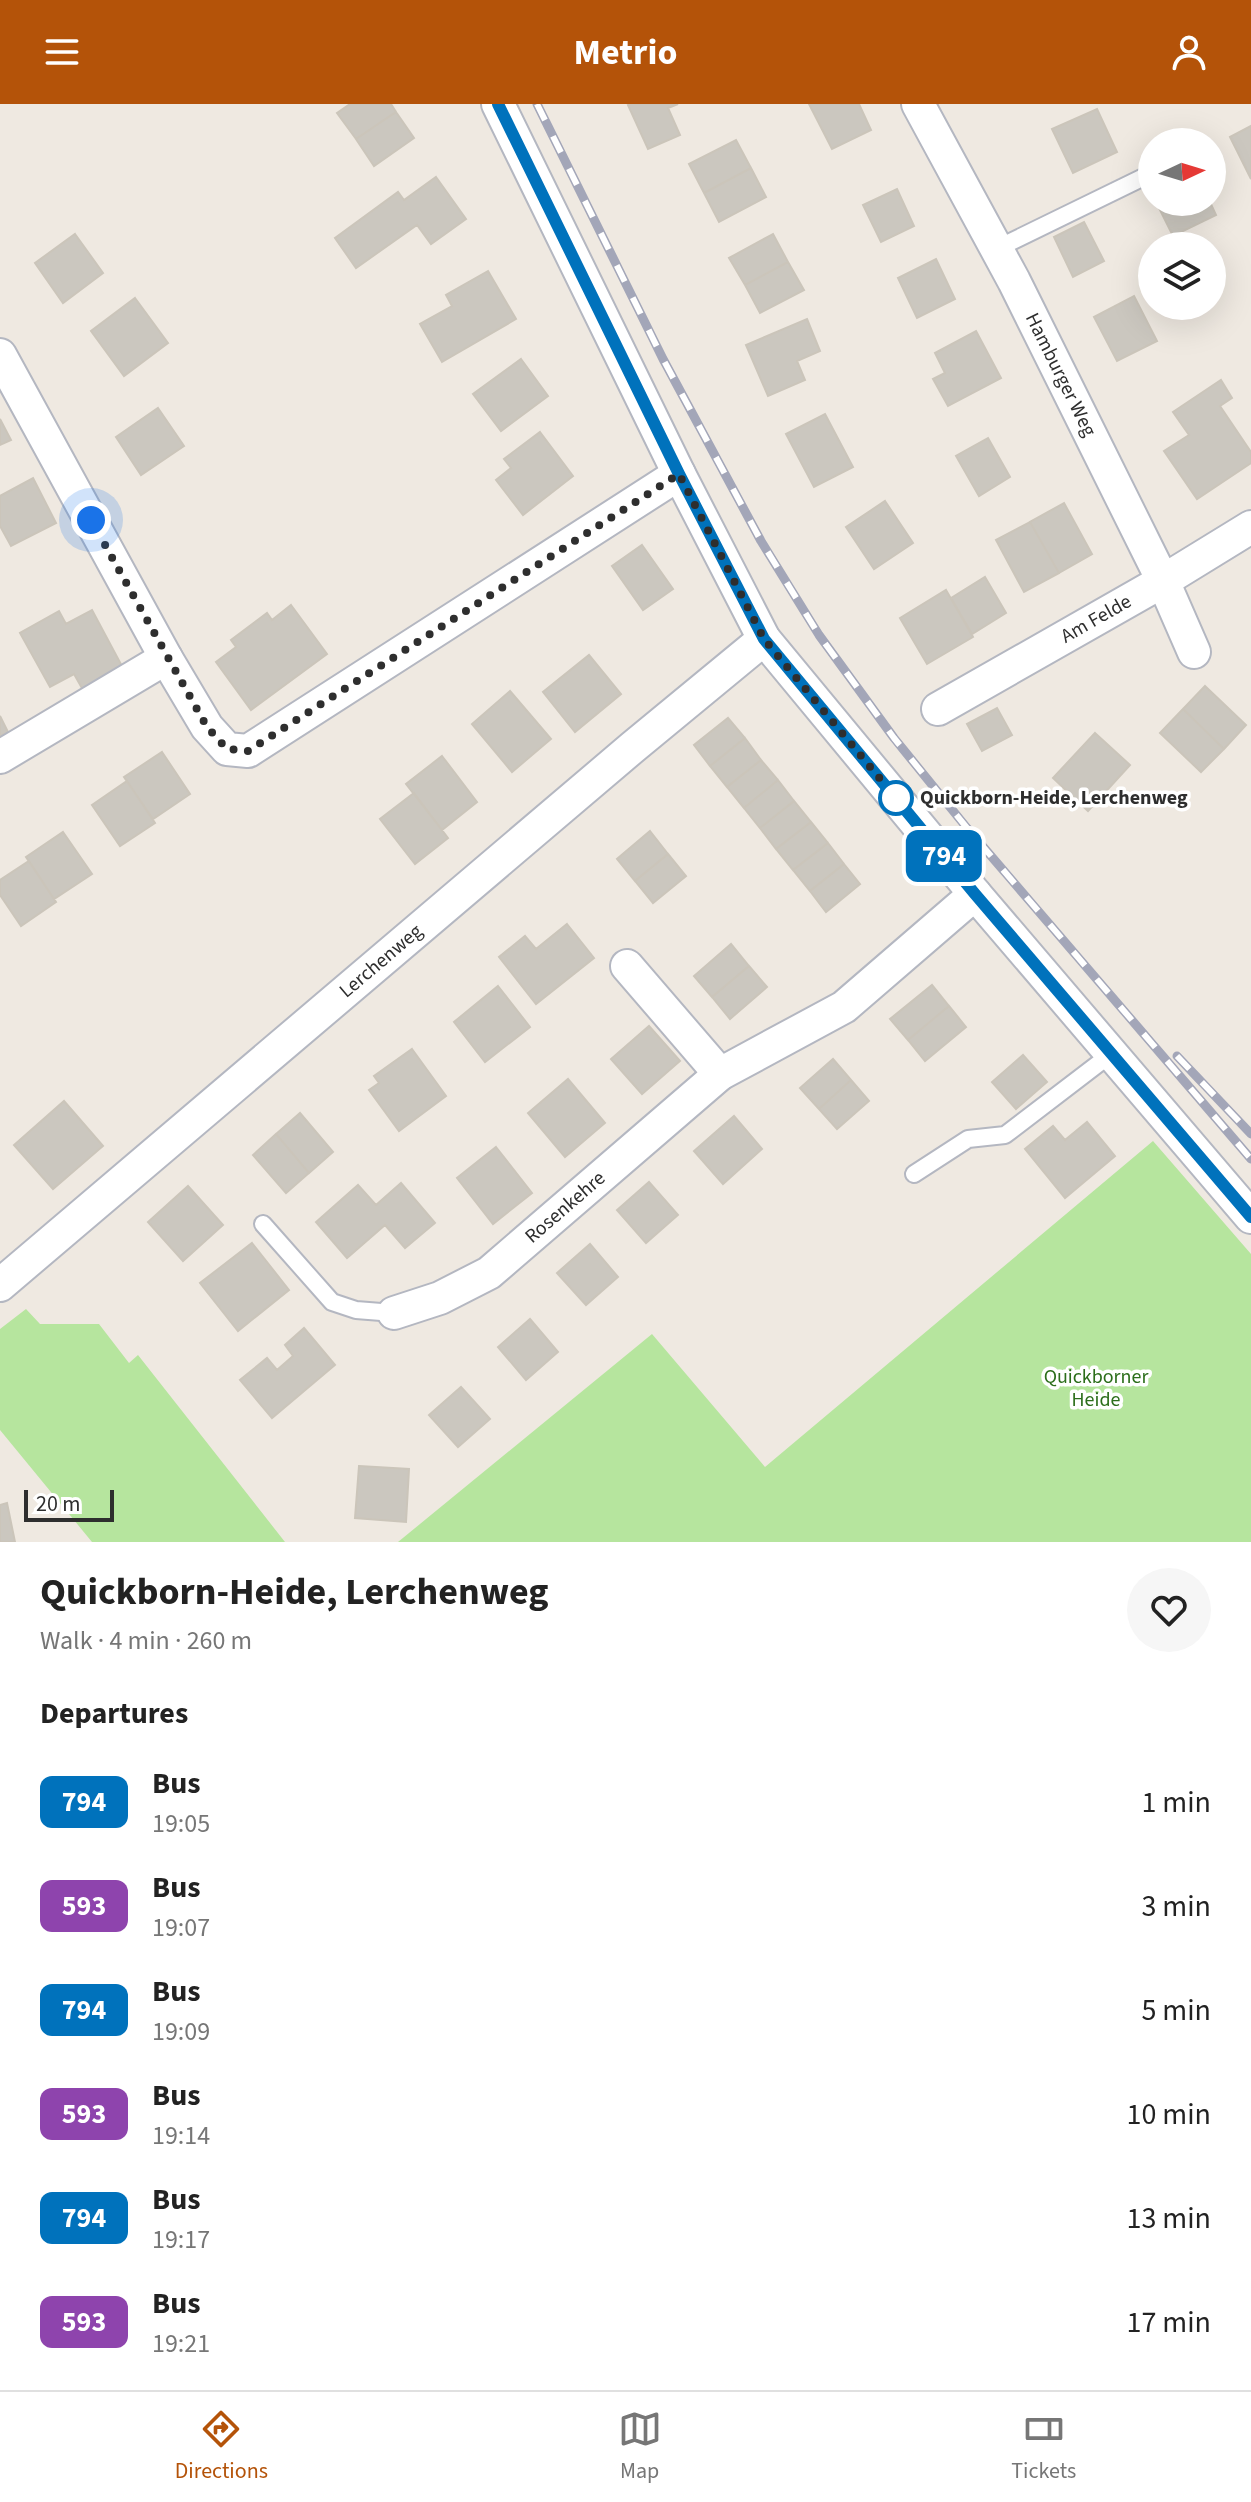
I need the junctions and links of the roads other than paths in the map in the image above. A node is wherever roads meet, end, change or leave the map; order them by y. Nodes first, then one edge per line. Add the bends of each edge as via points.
1 (498, 104) edge
2 (918, 104) edge
3 (1138, 180) edge
4 (996, 249) junction
5 (0, 355) edge
6 (679, 474) junction
7 (1251, 527) edge
8 (1163, 581) junction
9 (764, 639) junction
10 (1194, 652) dead end
11 (166, 658) junction
12 (938, 709) dead end
13 (0, 757) edge
14 (975, 894) junction
15 (627, 966) dead end
16 (1111, 1054) junction
17 (720, 1074) junction
18 (914, 1174) dead end
19 (1251, 1217) edge
20 (263, 1224) dead end
21 (0, 1285) edge
22 (394, 1313) joint

1 - 6 street
2 - 4 street, Hamburger Weg
3 - 4 lane
4 - 8 street, Hamburger Weg
5 - 11 street
6 - 9 street
6 - 11 street via 248,751 227,749 207,727
7 - 8 street, Am Felde
8 - 10 street, Hamburger Weg
8 - 12 street, Am Felde
9 - 14 street
9 - 21 street, Lerchenweg
11 - 13 street
14 - 16 street
14 - 17 street, Rosenkehre via 844,1007
15 - 17 street
16 - 18 lane via 1005,1135 968,1139
16 - 19 street
17 - 22 street, Rosenkehre via 489,1273 440,1298
20 - 22 lane via 332,1302

